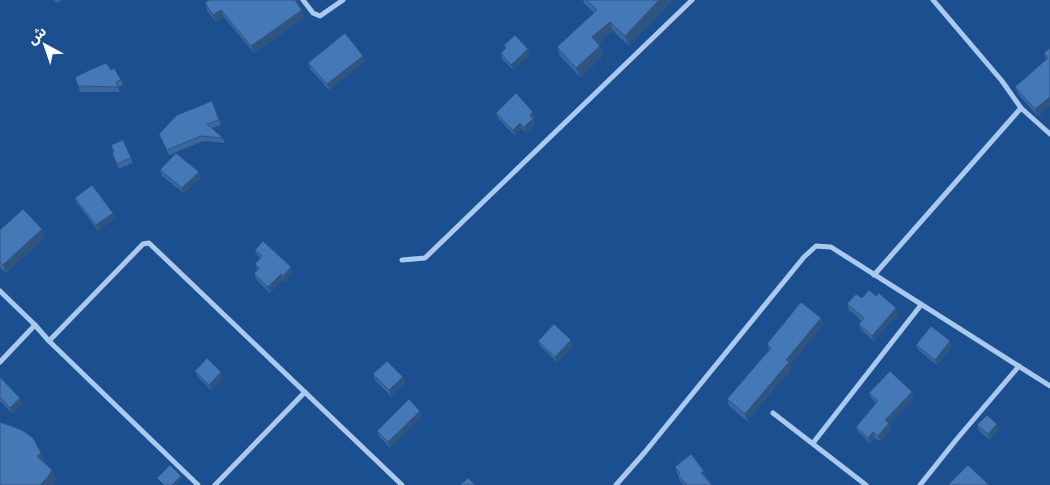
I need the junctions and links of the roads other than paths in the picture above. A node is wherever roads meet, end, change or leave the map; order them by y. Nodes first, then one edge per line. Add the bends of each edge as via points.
1 (303, 0) edge
2 (343, 0) edge
3 (692, 0) edge
4 (935, 1) edge
5 (1021, 108) junction
6 (1050, 134) edge
7 (402, 260) dead end
8 (874, 275) junction
9 (0, 291) edge
10 (921, 305) junction
11 (34, 325) junction
12 (49, 341) junction
13 (0, 362) edge
14 (1018, 366) junction
15 (1050, 386) edge
16 (305, 392) junction
17 (773, 413) dead end
18 (813, 443) junction
19 (198, 485) edge
20 (215, 485) edge
21 (402, 485) edge
22 (616, 485) edge
23 (866, 485) edge
24 (920, 485) edge

1 - 2 street via 313,13 320,16
3 - 7 street via 426,258
4 - 5 street
5 - 6 street
5 - 8 street
8 - 10 street
8 - 22 street via 831,248 816,246
9 - 11 street
10 - 14 street
10 - 18 street
11 - 12 street
11 - 13 street
12 - 16 street via 143,244 149,243
12 - 19 street
14 - 15 street
14 - 24 street
16 - 20 street
16 - 21 street
17 - 18 street
18 - 23 street

